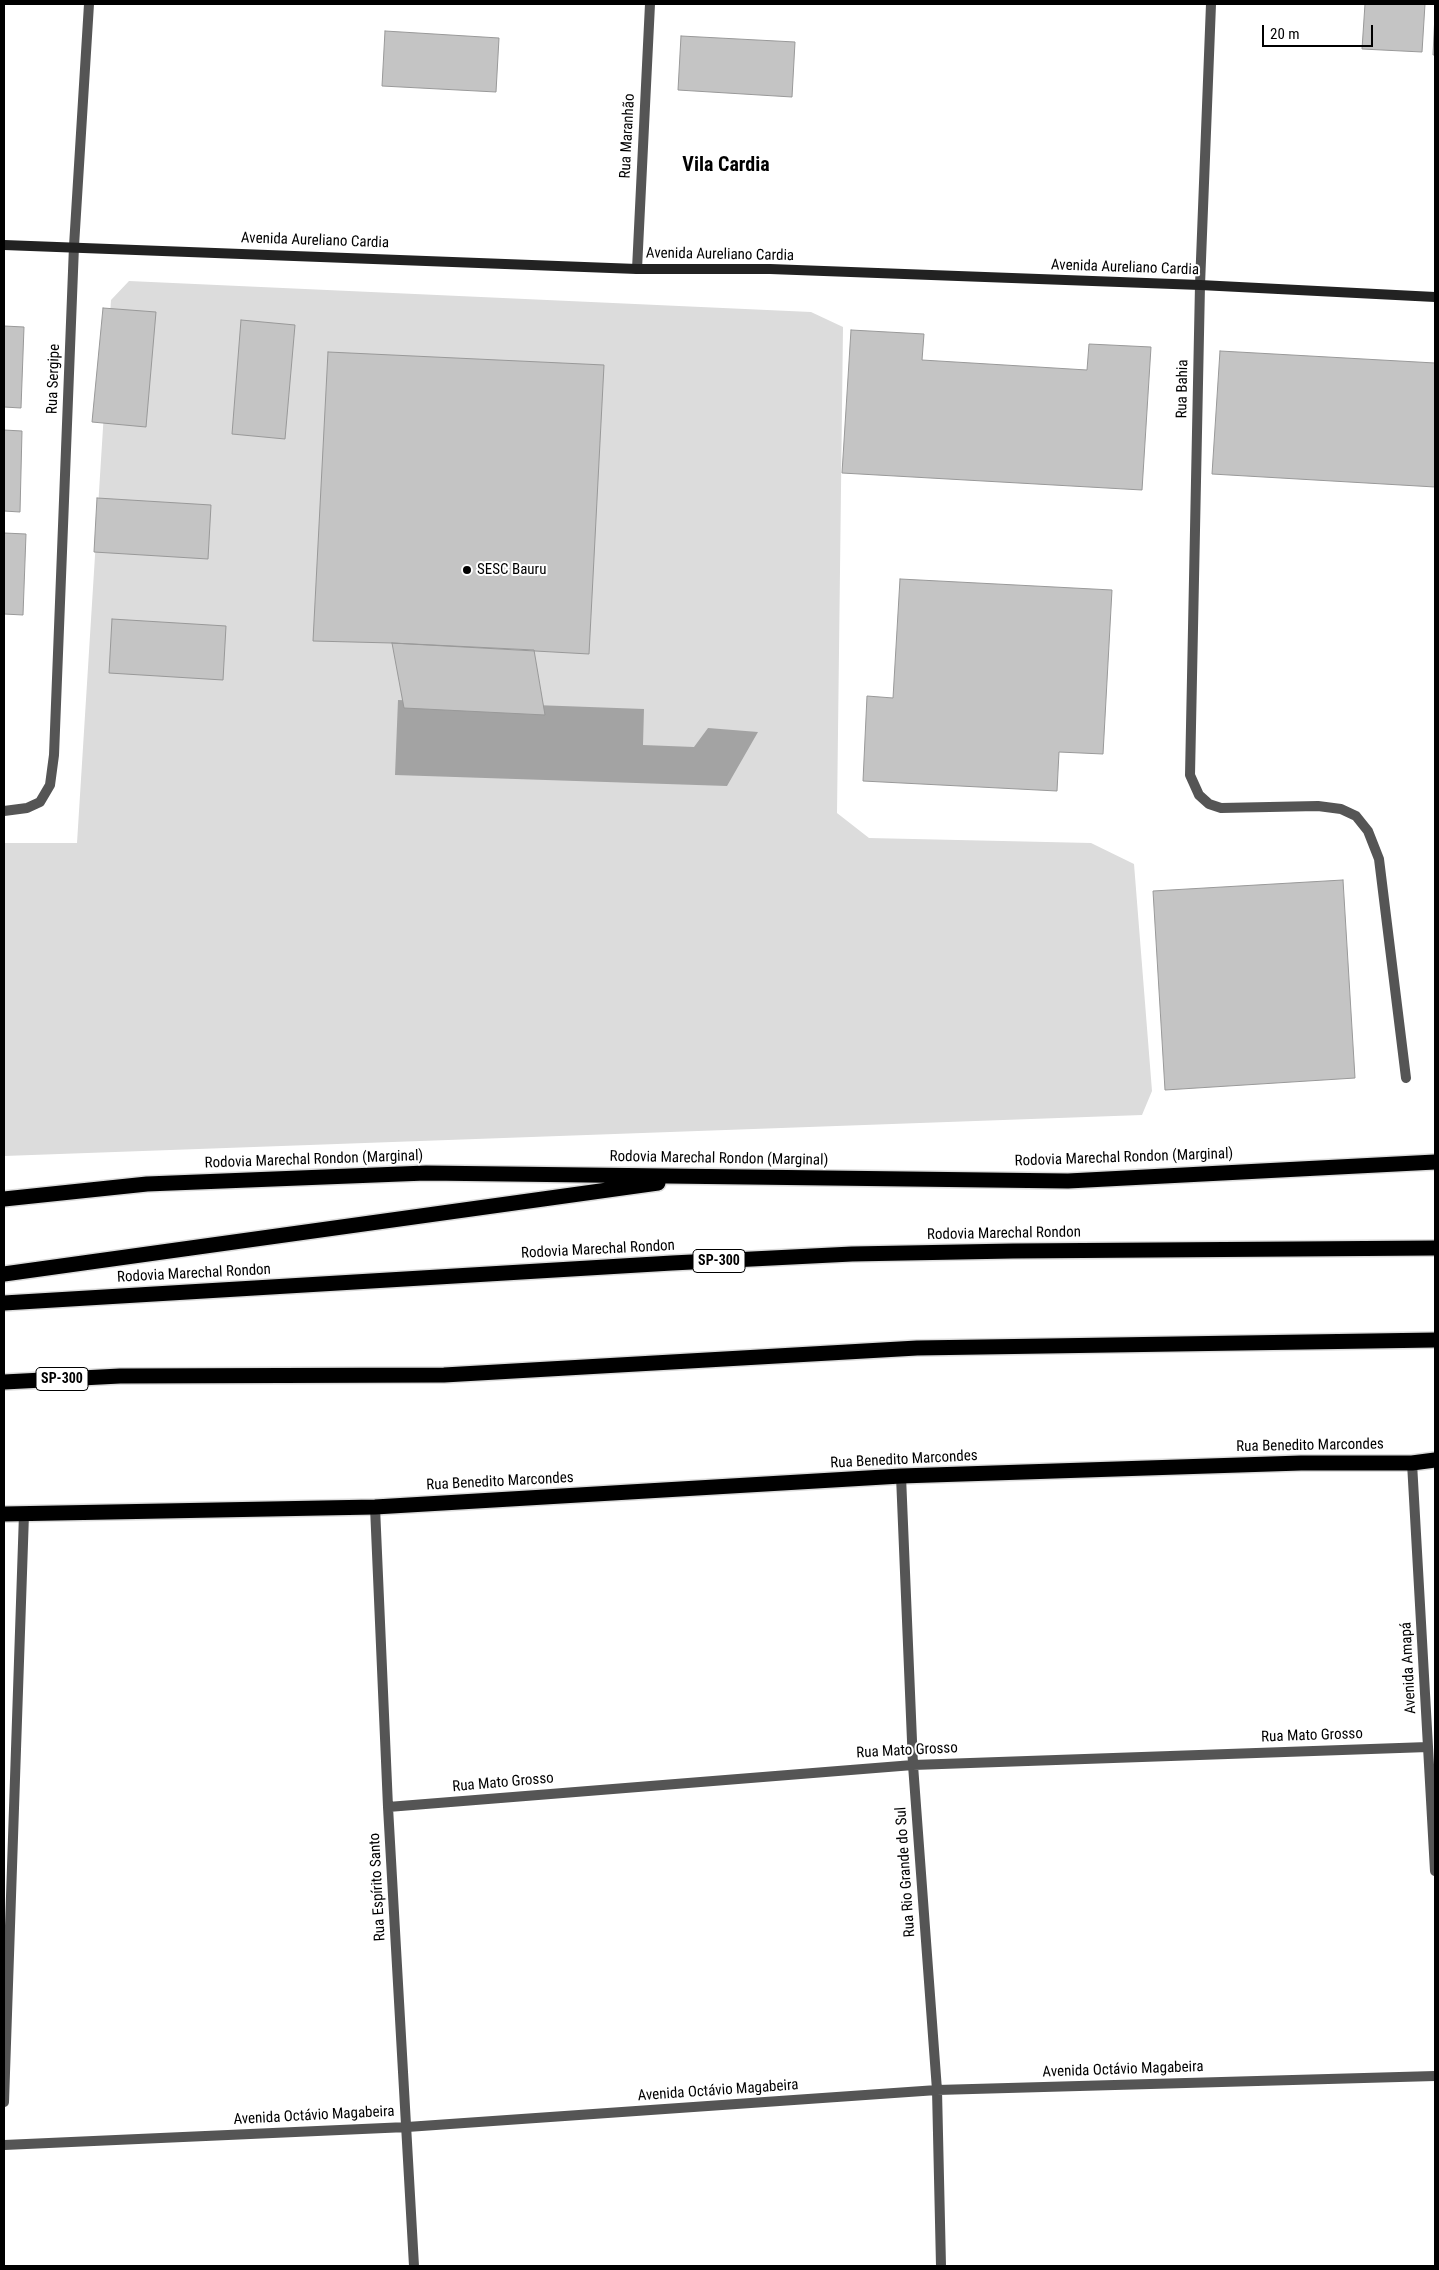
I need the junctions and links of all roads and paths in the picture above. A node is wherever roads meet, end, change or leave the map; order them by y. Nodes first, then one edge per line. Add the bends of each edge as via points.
1 (88, 4) edge
2 (650, 4) edge
3 (1211, 4) edge
4 (4, 244) edge
5 (74, 246) junction
6 (637, 269) junction
7 (1200, 285) junction
8 (1435, 297) edge
9 (4, 811) edge
10 (1406, 1078) dead end
11 (1435, 1162) edge
12 (709, 1176) junction
13 (4, 1199) edge
14 (1435, 1248) edge
15 (4, 1274) edge
16 (4, 1303) edge
17 (1435, 1340) edge
18 (4, 1382) edge
19 (1435, 1460) edge
20 (1412, 1463) junction
21 (901, 1476) junction
22 (375, 1507) junction
23 (4, 1514) edge
24 (24, 1514) junction
25 (1428, 1747) junction
26 (913, 1765) junction
27 (388, 1807) junction
28 (1435, 1871) edge
29 (1435, 2076) edge
30 (936, 2090) junction
31 (4, 2102) edge
32 (408, 2127) junction
33 (4, 2145) edge
34 (414, 2266) edge
35 (941, 2266) edge

1 - 5 street, Rua Sergipe
2 - 6 street, Rua Maranhão
3 - 7 street, Rua Bahia
4 - 5 street, Avenida Aureliano Cardia
5 - 6 street, Avenida Aureliano Cardia
5 - 9 street, Rua Sergipe via 54,755 50,785 40,802 27,808
6 - 7 street, Avenida Aureliano Cardia via 770,269
7 - 8 street, Avenida Aureliano Cardia
7 - 10 street, Rua Bahia via 1190,775 1199,795 1209,804 1221,808 1318,806 1341,809 1356,816 1368,831 1378,859
11 - 12 highway, Rodovia Marechal Rondon (Marginal) via 1068,1181
12 - 13 highway, Rodovia Marechal Rondon (Marginal) via 426,1173 148,1184
12 - 15 highway
14 - 16 highway, Rodovia Marechal Rondon / SP-300 via 852,1254
17 - 18 highway, SP-300 via 917,1348 444,1375 120,1376
19 - 20 highway, Rua Benedito Marcondes
20 - 21 highway, Rua Benedito Marcondes via 1300,1462
20 - 25 street, Avenida Amapá
21 - 22 highway, Rua Benedito Marcondes
21 - 26 street, Rua Rio Grande do Sul
22 - 24 highway, Rua Benedito Marcondes
22 - 27 street, Rua Espírito Santo
23 - 24 highway, Rua Benedito Marcondes
24 - 31 street
25 - 26 street, Rua Mato Grosso
25 - 28 street, Avenida Amapá
26 - 27 street, Rua Mato Grosso
26 - 30 street, Rua Rio Grande do Sul
27 - 32 street, Rua Espírito Santo
29 - 30 street, Avenida Octávio Magabeira
30 - 32 street, Avenida Octávio Magabeira
30 - 35 street, Rua Rio Grande do Sul
32 - 33 street, Avenida Octávio Magabeira
32 - 34 street, Rua Espírito Santo

